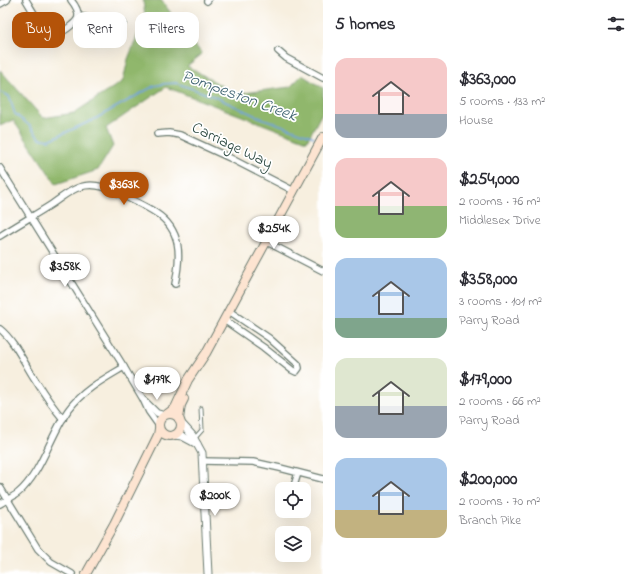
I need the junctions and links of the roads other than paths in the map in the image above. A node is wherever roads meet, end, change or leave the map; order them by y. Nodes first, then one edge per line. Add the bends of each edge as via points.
1 (7, 0) edge
2 (26, 0) edge
3 (71, 0) edge
4 (0, 4) edge
5 (77, 12) edge
6 (73, 24) edge
7 (278, 52) dead end
8 (323, 78) edge
9 (157, 134) dead end
10 (323, 137) edge
11 (0, 168) edge
12 (294, 191) junction
13 (31, 217) junction
14 (0, 236) edge
15 (267, 242) junction
16 (323, 271) edge
17 (175, 284) dead end
18 (229, 311) junction
19 (224, 320) junction
20 (0, 329) edge
21 (269, 338) junction
22 (263, 347) junction
23 (206, 353) junction
24 (124, 367) junction
25 (143, 399) junction
26 (201, 408) dead end
27 (166, 415) junction
28 (63, 419) junction
29 (180, 421) junction
30 (159, 427) junction
31 (172, 436) junction
32 (196, 441) junction
33 (202, 461) junction
34 (298, 473) junction
35 (139, 476) junction
36 (323, 479) edge
37 (295, 482) edge
38 (0, 487) edge
39 (7, 499) junction
40 (0, 504) edge
41 (72, 574) edge
42 (86, 574) edge
43 (208, 574) edge

1 - 4 street
2 - 6 street via 50,32 59,33
3 - 5 street
7 - 8 street
9 - 12 street, Carriage Way via 173,133 186,138
10 - 12 main road
11 - 13 street
12 - 15 main road
13 - 14 street
13 - 17 street via 79,187 92,185 110,190 157,213 172,230 179,252
13 - 24 street
15 - 16 street
15 - 18 main road
18 - 19 main road
18 - 21 street
19 - 22 street
19 - 23 main road
20 - 28 street via 12,342
21 - 22 lane
21 - 22 street via 298,364 299,368 296,372 292,370
23 - 27 main road via 188,380 175,408
23 - 29 main road via 181,405
24 - 25 street
24 - 28 street via 79,397
25 - 27 street via 157,413
25 - 30 street via 148,412
26 - 32 lane via 202,430
27 - 29 main road via 174,415
27 - 30 main road via 160,419
28 - 39 street via 29,481 18,493
29 - 31 main road via 179,431
29 - 32 street
30 - 31 main road via 163,434
30 - 35 main road via 158,435
31 - 32 street via 182,436
31 - 35 main road via 161,443
32 - 33 street via 202,454
33 - 34 street via 253,462
33 - 43 street
34 - 36 street
34 - 37 street
35 - 42 main road
38 - 39 street
39 - 40 street
39 - 41 street via 38,549 51,562

